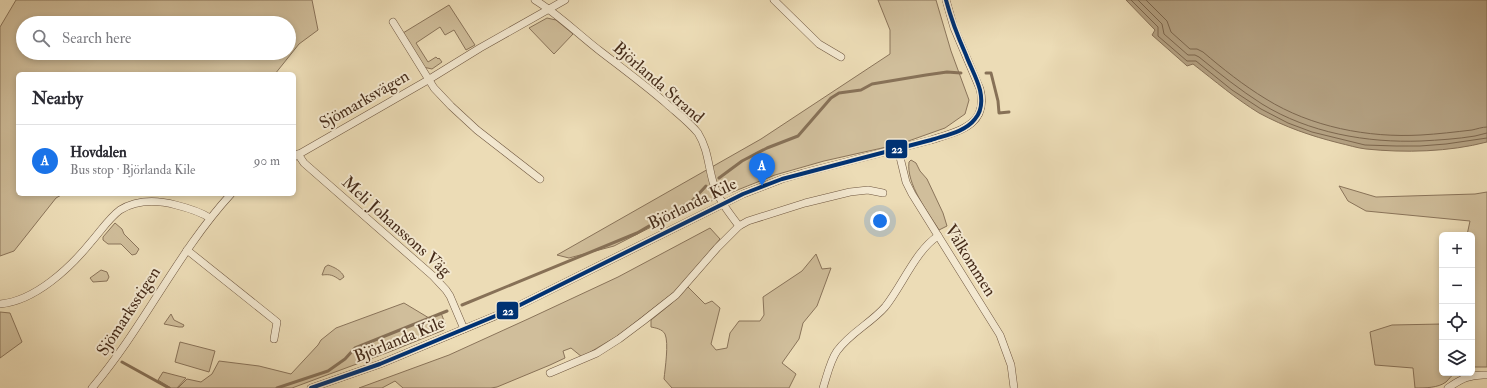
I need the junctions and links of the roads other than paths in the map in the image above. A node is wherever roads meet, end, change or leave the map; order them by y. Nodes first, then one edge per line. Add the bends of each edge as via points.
1 (535, 0) edge
2 (564, 0) edge
3 (774, 0) edge
4 (946, 0) edge
5 (548, 9) junction
6 (393, 22) dead end
7 (841, 57) dead end
8 (428, 80) junction
9 (898, 149) junction
10 (296, 156) edge
11 (540, 179) dead end
12 (883, 193) dead end
13 (229, 196) edge
14 (723, 203) junction
15 (210, 218) junction
16 (740, 226) junction
17 (938, 236) junction
18 (187, 250) junction
19 (0, 304) edge
20 (464, 329) junction
21 (274, 339) dead end
22 (550, 373) dead end
23 (1487, 375) edge
24 (92, 388) edge
25 (311, 388) edge
26 (823, 388) edge
27 (1014, 388) edge
28 (1448, 388) edge

1 - 5 street, Björlanda Strand
2 - 5 street, Sjömarksvägen
3 - 7 street via 819,44
4 - 9 street, Björlanda Kile via 954,28 980,89 982,109 975,120 963,129
5 - 8 street, Sjömarksvägen
5 - 14 street, Björlanda Strand via 656,94 693,127 708,153 713,184
6 - 8 street, Sjömarksvägen
8 - 10 street, Sjömarksvägen
8 - 11 street, Sjömarksvägen via 477,130
9 - 14 street, Björlanda Kile via 782,179
9 - 17 street, Välkommen via 906,182
10 - 20 street, Meli Johanssons Väg via 433,276 450,296
12 - 16 street via 868,190 850,192 805,203 748,221
13 - 15 street
14 - 16 street, Björlanda Strand
14 - 20 street, Björlanda Kile via 558,286
15 - 18 street, Sjömarksstigen
15 - 19 street via 193,209 162,201 153,200 131,205 113,216 79,256 46,284 18,300
16 - 22 street via 716,248 676,295 644,321 597,353
17 - 26 street via 914,262 884,307 837,351
17 - 27 street, Välkommen via 1000,335 1011,364
18 - 21 street via 277,322
18 - 24 street, Sjömarksstigen via 136,330
20 - 25 street, Björlanda Kile via 380,364
23 - 28 street via 1469,376 1456,381

